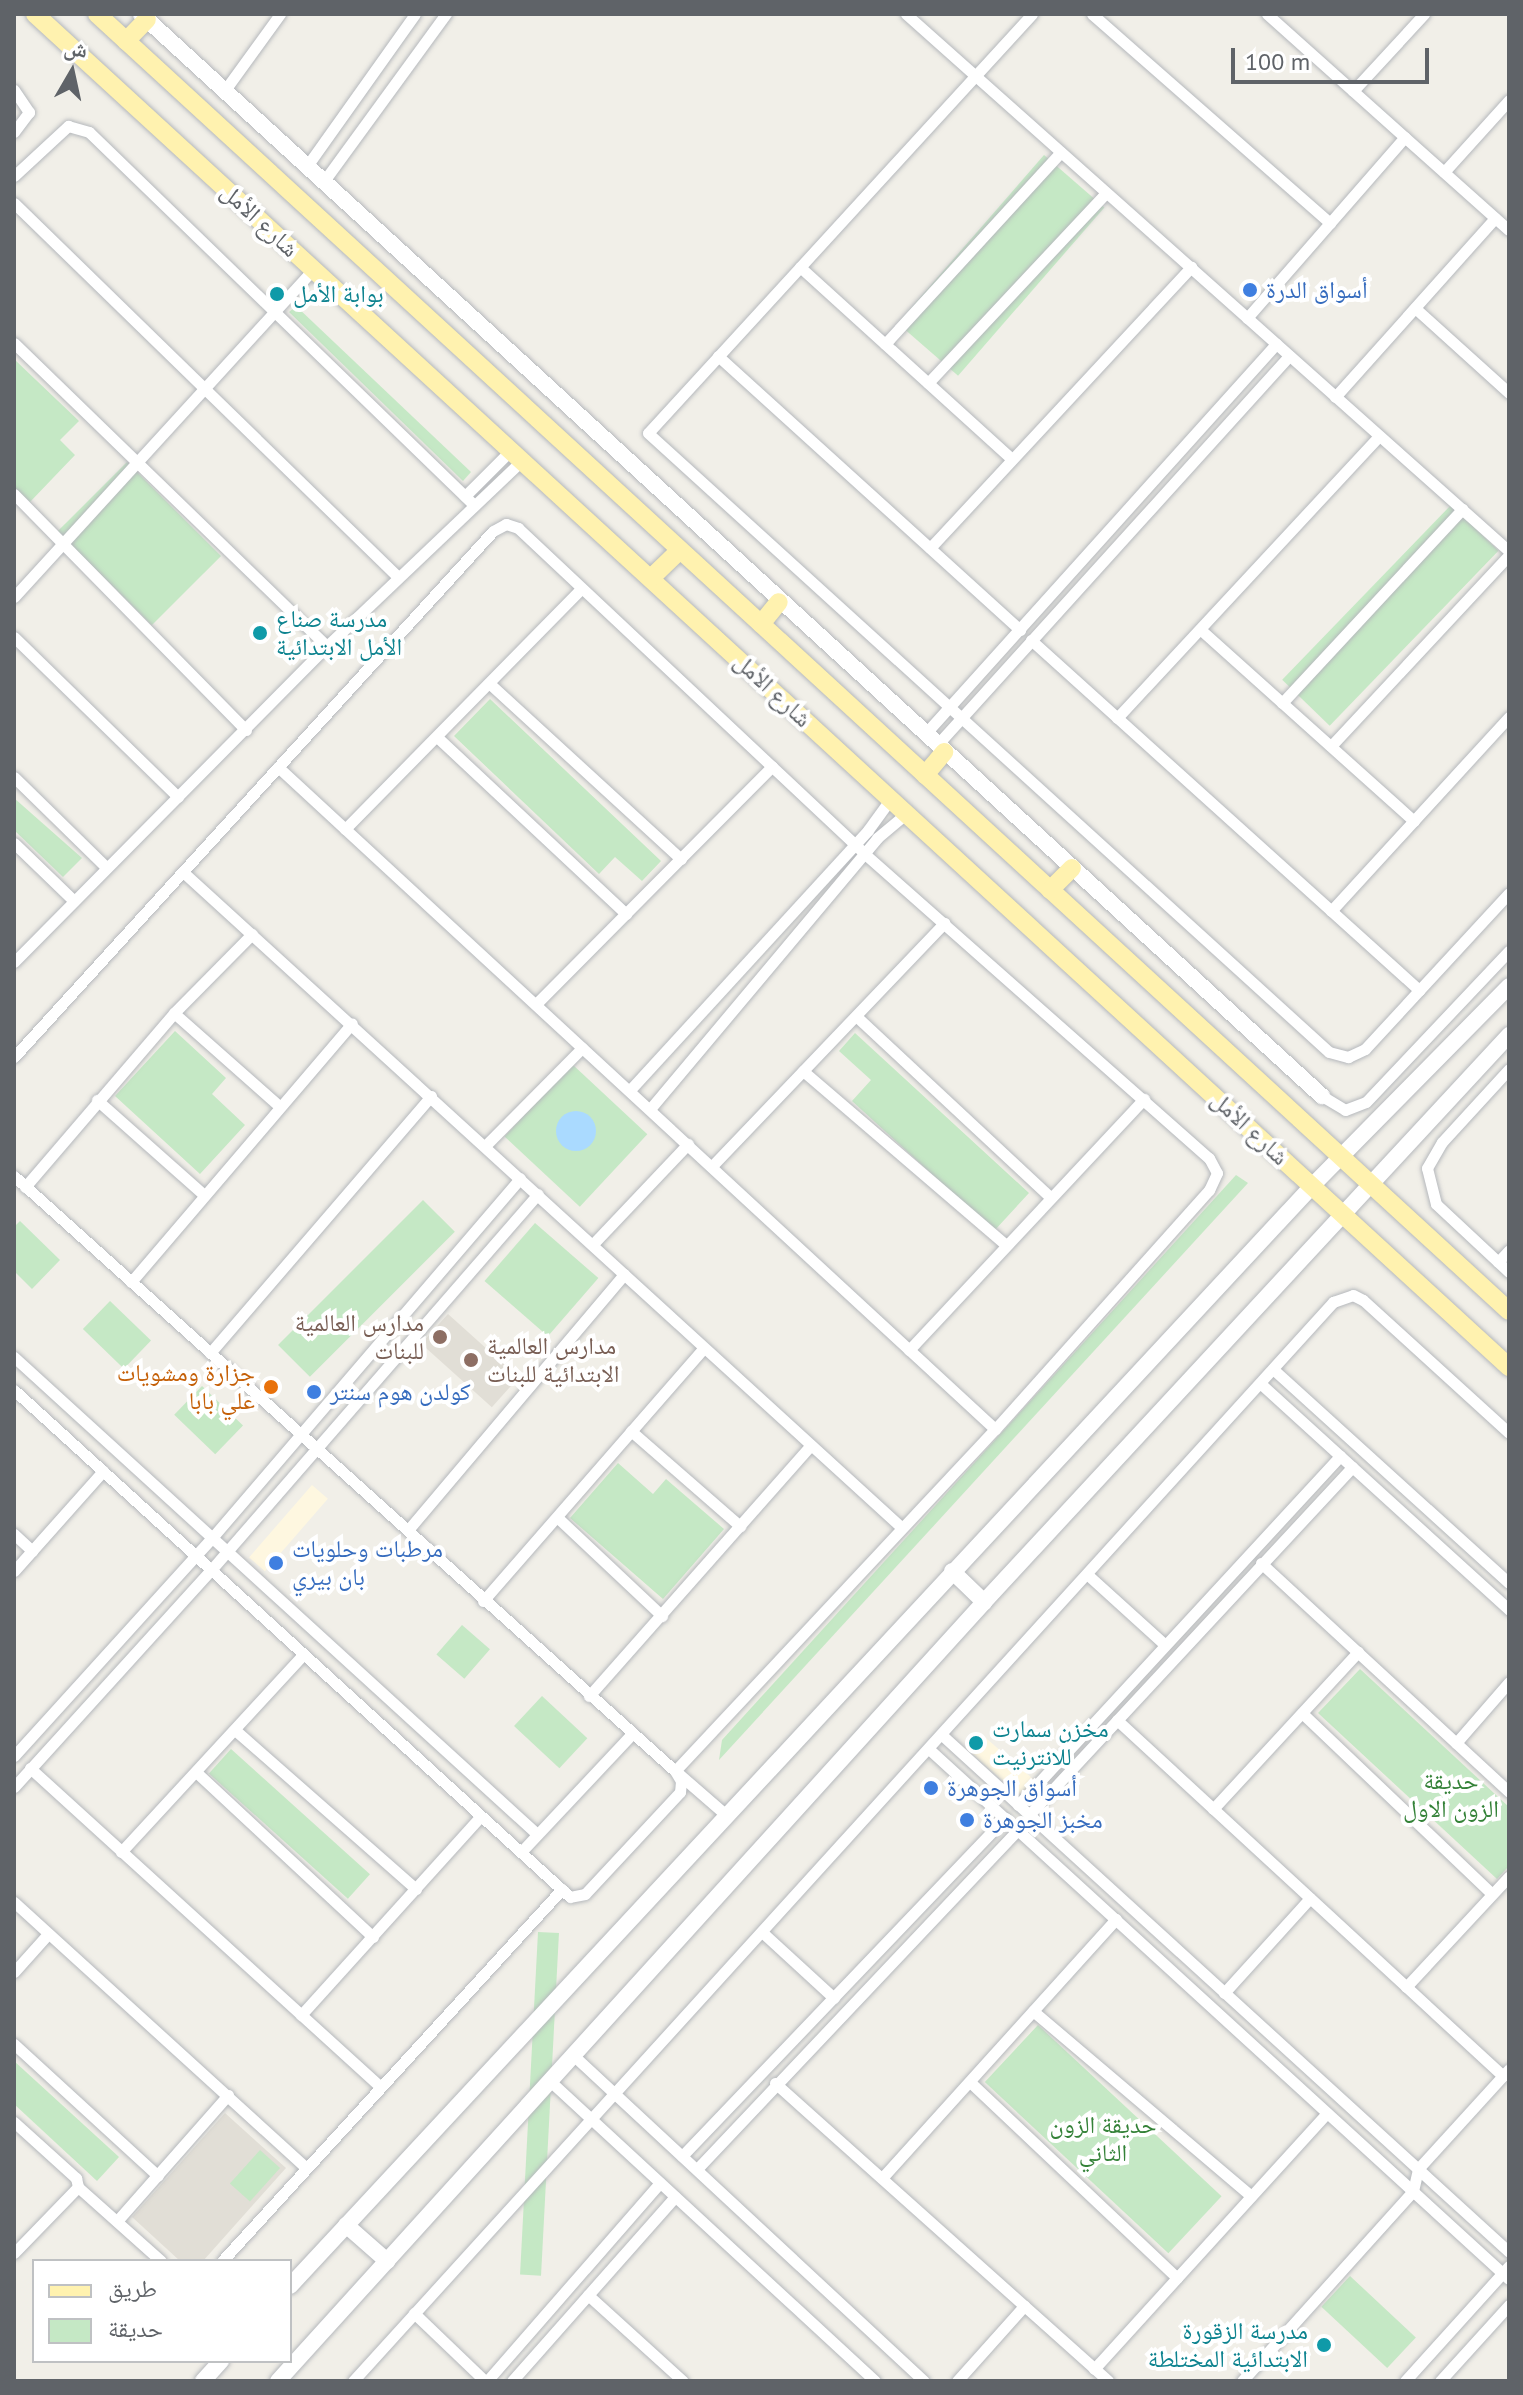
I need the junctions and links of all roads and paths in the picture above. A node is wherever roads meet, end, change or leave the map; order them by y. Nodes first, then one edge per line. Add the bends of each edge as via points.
1 (35, 14) edge
2 (97, 14) edge
3 (415, 14) edge
4 (446, 14) edge
5 (906, 14) edge
6 (1032, 14) edge
7 (1092, 14) edge
8 (1424, 14) edge
9 (278, 15) edge
10 (1270, 15) edge
11 (144, 16) edge
12 (126, 41) junction
13 (975, 76) junction
14 (14, 90) edge
15 (225, 90) junction
16 (1353, 91) junction
17 (1509, 100) edge
18 (14, 132) edge
19 (1405, 137) junction
20 (1061, 152) junction
21 (307, 166) junction
22 (1444, 172) junction
23 (14, 176) edge
24 (324, 181) junction
25 (1106, 193) junction
26 (14, 203) edge
27 (1495, 218) junction
28 (1330, 223) junction
29 (1509, 230) edge
30 (800, 267) junction
31 (1191, 267) junction
32 (314, 269) junction
33 (1415, 308) junction
34 (273, 314) junction
35 (1247, 318) junction
36 (14, 343) edge
37 (885, 344) junction
38 (1276, 344) junction
39 (718, 356) junction
40 (1289, 356) junction
41 (928, 383) junction
42 (204, 390) junction
43 (1509, 393) edge
44 (1335, 397) junction
45 (1379, 436) junction
46 (516, 455) junction
47 (1012, 459) junction
48 (137, 462) junction
49 (14, 494) edge
50 (465, 496) junction
51 (474, 505) junction
52 (1462, 509) junction
53 (62, 544) junction
54 (930, 548) junction
55 (680, 550) junction
56 (1509, 553) edge
57 (398, 577) junction
58 (651, 578) junction
59 (581, 589) junction
60 (14, 597) edge
61 (779, 602) junction
62 (761, 624) junction
63 (1020, 630) junction
64 (1201, 630) junction
65 (14, 637) edge
66 (1031, 640) junction
67 (327, 646) junction
68 (490, 684) junction
69 (1282, 703) junction
70 (949, 707) junction
71 (961, 717) junction
72 (1509, 717) edge
73 (1117, 718) junction
74 (246, 730) junction
75 (437, 737) junction
76 (935, 744) junction
77 (1331, 746) junction
78 (772, 766) junction
79 (278, 767) junction
80 (925, 775) junction
81 (14, 777) edge
82 (178, 797) junction
83 (891, 798) junction
84 (907, 813) junction
85 (1414, 821) junction
86 (345, 829) junction
87 (853, 841) junction
88 (16, 851) edge
89 (866, 855) junction
90 (681, 859) junction
91 (106, 867) junction
92 (1072, 868) junction
93 (183, 872) junction
94 (1050, 890) junction
95 (1509, 893) edge
96 (73, 900) junction
97 (1331, 911) junction
98 (626, 914) junction
99 (944, 923) junction
100 (252, 934) junction
101 (1509, 951) edge
102 (14, 962) edge
103 (1509, 986) edge
104 (1419, 990) junction
105 (536, 1004) junction
106 (174, 1013) junction
107 (857, 1017) junction
108 (352, 1023) junction
109 (1509, 1035) edge
110 (582, 1048) junction
111 (14, 1057) edge
112 (1509, 1069) edge
113 (803, 1071) junction
114 (630, 1090) junction
115 (431, 1096) junction
116 (1322, 1096) joint
117 (1144, 1099) junction
118 (97, 1100) junction
119 (278, 1105) junction
120 (650, 1109) junction
121 (688, 1144) junction
122 (485, 1146) junction
123 (1342, 1158) junction
124 (713, 1165) junction
125 (14, 1176) edge
126 (520, 1178) junction
127 (1370, 1184) junction
128 (1313, 1185) junction
129 (25, 1187) junction
130 (203, 1194) junction
131 (538, 1194) junction
132 (1050, 1197) junction
133 (1343, 1214) junction
134 (593, 1244) junction
135 (1006, 1245) junction
136 (1509, 1250) edge
137 (1498, 1262) junction
138 (1509, 1272) edge
139 (624, 1274) junction
140 (131, 1282) junction
141 (1509, 1311) edge
142 (703, 1349) junction
143 (909, 1350) junction
144 (210, 1353) junction
145 (14, 1357) edge
146 (1509, 1367) edge
147 (1274, 1370) junction
148 (1261, 1384) junction
149 (14, 1390) edge
150 (995, 1429) junction
151 (631, 1431) junction
152 (303, 1433) junction
153 (1509, 1433) edge
154 (810, 1446) junction
155 (318, 1448) junction
156 (1340, 1456) junction
157 (1352, 1467) junction
158 (103, 1471) junction
159 (558, 1518) junction
160 (740, 1526) junction
161 (900, 1526) junction
162 (408, 1530) junction
163 (14, 1534) edge
164 (211, 1539) junction
165 (32, 1551) junction
166 (226, 1552) junction
167 (195, 1556) junction
168 (1261, 1563) junction
169 (211, 1570) junction
170 (14, 1571) edge
171 (952, 1571) junction
172 (1089, 1576) junction
173 (1509, 1583) edge
174 (483, 1601) junction
175 (984, 1602) junction
176 (1509, 1610) edge
177 (662, 1616) junction
178 (1163, 1643) junction
179 (1358, 1652) junction
180 (303, 1655) junction
181 (1509, 1682) edge
182 (589, 1696) junction
183 (1302, 1713) junction
184 (1117, 1720) junction
185 (235, 1730) junction
186 (631, 1735) junction
187 (943, 1736) junction
188 (1456, 1743) junction
189 (930, 1750) junction
190 (14, 1755) edge
191 (30, 1768) junction
192 (196, 1772) junction
193 (677, 1773) junction
194 (14, 1787) edge
195 (1509, 1792) edge
196 (1023, 1809) junction
197 (1213, 1809) junction
198 (726, 1815) junction
199 (481, 1816) junction
200 (1011, 1824) junction
201 (537, 1834) junction
202 (121, 1852) junction
203 (521, 1852) junction
204 (1509, 1876) edge
205 (416, 1889) junction
206 (562, 1889) junction
207 (1492, 1894) junction
208 (1310, 1898) junction
209 (14, 1902) edge
210 (1116, 1919) junction
211 (763, 1933) junction
212 (48, 1934) junction
213 (373, 1937) junction
214 (14, 1972) edge
215 (1406, 1987) junction
216 (1224, 1993) junction
217 (834, 1998) junction
218 (1033, 2011) junction
219 (301, 2015) junction
220 (14, 2044) edge
221 (573, 2055) junction
222 (1506, 2073) edge
223 (550, 2081) junction
224 (970, 2082) junction
225 (775, 2083) junction
226 (379, 2086) junction
227 (615, 2094) junction
228 (228, 2095) junction
229 (1327, 2113) junction
230 (591, 2119) junction
231 (14, 2122) edge
232 (682, 2156) junction
233 (306, 2168) junction
234 (697, 2169) junction
235 (1418, 2169) junction
236 (158, 2176) junction
237 (882, 2178) junction
238 (660, 2183) junction
239 (78, 2187) junction
240 (1413, 2191) junction
241 (1251, 2196) junction
242 (675, 2197) junction
243 (117, 2221) junction
244 (346, 2225) junction
245 (1509, 2252) edge
246 (14, 2253) edge
247 (159, 2259) edge
248 (224, 2259) edge
249 (387, 2261) junction
250 (1507, 2273) edge
251 (1177, 2278) junction
252 (292, 2284) edge
253 (588, 2295) junction
254 (1509, 2305) edge
255 (1024, 2306) junction
256 (414, 2313) junction
257 (219, 2363) edge
258 (1094, 2369) junction
259 (870, 2379) edge
260 (203, 2381) edge
261 (278, 2381) edge
262 (353, 2381) edge
263 (486, 2381) edge
264 (512, 2381) edge
265 (682, 2381) edge
266 (924, 2381) edge
267 (957, 2381) edge
268 (1108, 2381) edge
269 (1242, 2381) edge
270 (1405, 2381) edge
271 (1440, 2381) edge

1 - 32 main road, شارع الأمل
2 - 12 main road, شارع الأمل
3 - 21 street
4 - 24 street
5 - 13 street
6 - 13 street
7 - 28 street
8 - 16 street
9 - 15 street
10 - 16 street
11 - 12 main road
11 - 15 main road
12 - 55 main road, شارع الأمل
13 - 20 street
13 - 30 street
14 - 18 street via 29,112
15 - 21 main road
16 - 19 street
17 - 22 street
19 - 22 street
19 - 28 street
20 - 25 street
20 - 37 street
21 - 24 main road
22 - 27 street
23 - 34 street via 63,130 83,128
24 - 61 main road
25 - 31 street
25 - 41 street
26 - 42 street
27 - 29 street
27 - 33 street
28 - 35 street
30 - 37 street
30 - 39 street
31 - 35 street
31 - 47 street
32 - 34 street
32 - 46 main road, شارع الأمل
33 - 43 street
33 - 44 street
34 - 42 street
34 - 50 street
35 - 38 street
36 - 48 street
37 - 41 street
38 - 40 street
38 - 63 street
39 - 54 street
39 - 70 street via 648,433
40 - 44 street
40 - 66 street
41 - 47 street
42 - 48 street
42 - 57 street
44 - 45 street
45 - 52 street
45 - 64 street
46 - 50 street
46 - 51 street
46 - 58 main road, شارع الأمل
47 - 54 street
48 - 53 street
48 - 67 street
49 - 53 street
50 - 51 street
51 - 57 street
52 - 56 street
52 - 69 street
53 - 60 street
53 - 74 street
54 - 63 street
55 - 58 main road
55 - 62 main road, شارع الأمل
56 - 77 street
57 - 67 street
58 - 83 main road, شارع الأمل
59 - 68 street
59 - 78 street
59 - 79 street via 518,528 500,526
61 - 62 main road
61 - 76 main road
62 - 80 main road, شارع الأمل
63 - 70 street
64 - 69 street
64 - 73 street
65 - 82 street
66 - 71 street
66 - 73 street
67 - 74 street
68 - 75 street
68 - 90 street
69 - 77 street
70 - 71 street
70 - 76 street
71 - 76 street
71 - 104 street via 1329,1052 1341,1057 1360,1053
72 - 85 street
73 - 97 street
74 - 82 street
75 - 86 street
75 - 98 street
76 - 80 main road
76 - 92 main road
77 - 85 street
78 - 87 street
78 - 90 street
79 - 86 street
79 - 93 street
80 - 94 main road, شارع الأمل
81 - 91 street
82 - 91 street
83 - 84 main road, شارع الأمل
83 - 87 street
84 - 89 street via 877,838
84 - 128 main road, شارع الأمل
85 - 97 street
86 - 105 street
87 - 89 street
87 - 114 street
88 - 96 street
89 - 99 street
89 - 120 street
90 - 98 street
91 - 96 street
92 - 94 main road
92 - 116 main road
93 - 100 street
93 - 111 street
94 - 123 main road, شارع الأمل
95 - 104 street
96 - 102 street
97 - 104 street
98 - 105 street
99 - 107 street
99 - 117 street
100 - 106 street
100 - 108 street
101 - 116 street via 1366,1102 1345,1110
103 - 123 main road
105 - 110 street
106 - 118 street
106 - 119 street
107 - 113 street
107 - 132 street
108 - 115 street
108 - 119 street
109 - 127 main road
110 - 114 street
110 - 122 street
112 - 137 street via 1442,1142 1427,1168 1436,1204
113 - 124 street
113 - 135 street
114 - 120 street
115 - 122 street
115 - 144 street
117 - 132 street
117 - 150 street via 1209,1158 1217,1173 1214,1183
118 - 129 street
118 - 130 street
119 - 130 street
120 - 121 street
121 - 124 street
121 - 134 street
122 - 126 street
123 - 127 main road, شارع الأمل
123 - 128 main road
124 - 143 street
125 - 129 street
126 - 131 street
126 - 152 street
127 - 133 main road
127 - 141 main road, شارع الأمل
128 - 133 main road, شارع الأمل
128 - 171 main road
129 - 140 street
130 - 140 street
131 - 134 street
131 - 155 street
132 - 135 street
133 - 146 main road, شارع الأمل
133 - 175 main road
134 - 139 street
135 - 143 street
136 - 137 street
137 - 138 street
139 - 142 street
139 - 162 street
140 - 144 street
142 - 151 street
142 - 154 street
143 - 150 street
144 - 152 street
145 - 164 street
147 - 148 street
147 - 153 street via 1333,1302 1353,1295
147 - 173 street
148 - 156 street
148 - 172 street
149 - 158 street
150 - 161 street
151 - 159 street
151 - 160 street
152 - 155 street
152 - 164 street
154 - 160 street
154 - 161 street
155 - 162 street
155 - 166 street
156 - 157 street
156 - 178 street
157 - 168 street
157 - 176 street
158 - 165 street
158 - 167 street
159 - 174 street
159 - 177 street
160 - 177 street
161 - 193 street
162 - 174 street
163 - 165 street
164 - 166 street
164 - 167 street
165 - 170 street
166 - 169 street
166 - 201 street
167 - 169 street
167 - 190 street
168 - 179 street
168 - 184 street
169 - 180 street
169 - 191 street
171 - 175 main road
171 - 198 main road
172 - 178 street
172 - 187 street
174 - 182 street
175 - 221 main road
177 - 182 street
178 - 196 street
179 - 183 street
179 - 188 street
180 - 185 street
180 - 199 street
181 - 188 street
182 - 186 street
183 - 197 street
183 - 207 street
184 - 196 street
184 - 197 street
185 - 192 street
185 - 205 street
186 - 193 street
186 - 201 street
187 - 189 street
187 - 196 street
188 - 195 street
189 - 200 street
189 - 211 street
191 - 194 street
191 - 202 street
192 - 202 street
192 - 213 street
193 - 198 street
193 - 206 street via 682,1787 676,1797 585,1894 574,1898
196 - 200 street
196 - 216 street
197 - 208 street
198 - 244 main road
199 - 203 street
199 - 205 street
200 - 210 street
200 - 217 street
200 - 225 street
201 - 203 street
202 - 219 street
203 - 206 street
204 - 207 street
205 - 213 street
206 - 226 street
207 - 215 street
208 - 215 street
208 - 216 street
209 - 212 street
210 - 218 street
210 - 229 street
211 - 217 street
211 - 227 street
212 - 214 street
212 - 228 street
213 - 219 street
215 - 222 street
216 - 235 street
217 - 232 street
218 - 224 street
218 - 241 street
219 - 226 street
220 - 236 street
221 - 223 main road
221 - 227 street
222 - 235 street
223 - 230 street
223 - 249 main road
224 - 237 street
224 - 251 street
225 - 234 street
225 - 237 street
226 - 233 street
227 - 230 street
227 - 232 street
228 - 233 street
228 - 236 street
229 - 240 street
229 - 241 street
230 - 238 street
230 - 256 street
231 - 239 street via 76,2178
232 - 234 street
233 - 248 street
234 - 266 street
235 - 240 street
235 - 245 street
236 - 243 street
237 - 255 street
238 - 242 street
238 - 263 street
239 - 243 street
239 - 246 street
240 - 250 street
240 - 269 street
241 - 251 street
242 - 253 street
242 - 259 street
243 - 247 street
244 - 249 main road
244 - 252 main road
249 - 261 main road
250 - 270 street
251 - 258 street
253 - 264 street
253 - 265 street
254 - 271 street
255 - 258 street
255 - 267 street
256 - 262 street
256 - 263 street
257 - 260 main road
258 - 268 street

